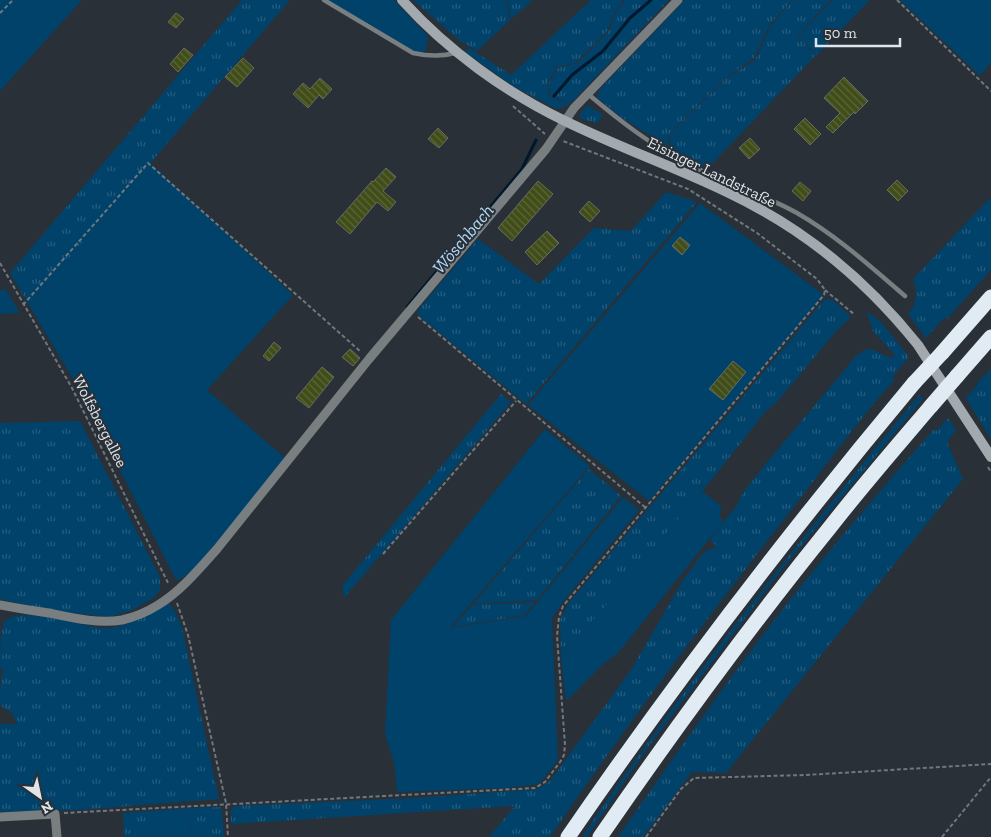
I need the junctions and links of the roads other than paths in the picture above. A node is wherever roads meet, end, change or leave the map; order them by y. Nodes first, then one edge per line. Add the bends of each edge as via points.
1 (324, 0) edge
2 (402, 0) edge
3 (678, 0) edge
4 (458, 52) junction
5 (588, 94) junction
6 (565, 122) junction
7 (904, 296) dead end
8 (991, 297) edge
9 (991, 338) edge
10 (988, 460) edge
11 (1, 607) edge
12 (0, 817) edge
13 (57, 837) edge
14 (568, 837) edge
15 (600, 837) edge

1 - 4 lane via 413,53 439,56
2 - 4 main road, Eisinger Landstraße via 437,36
3 - 5 street
4 - 6 main road, Eisinger Landstraße via 515,93
5 - 6 street
5 - 7 lane, Eisinger Landstraße via 623,124 664,151 775,201 816,225 860,257
6 - 10 main road, Eisinger Landstraße via 675,168 759,209 842,266 918,345
6 - 11 street via 217,549 174,593 146,612 121,620 80,619
8 - 14 highway, bridge via 914,383 747,590
9 - 15 highway, bridge via 831,525 775,596
12 - 13 street via 56,814

